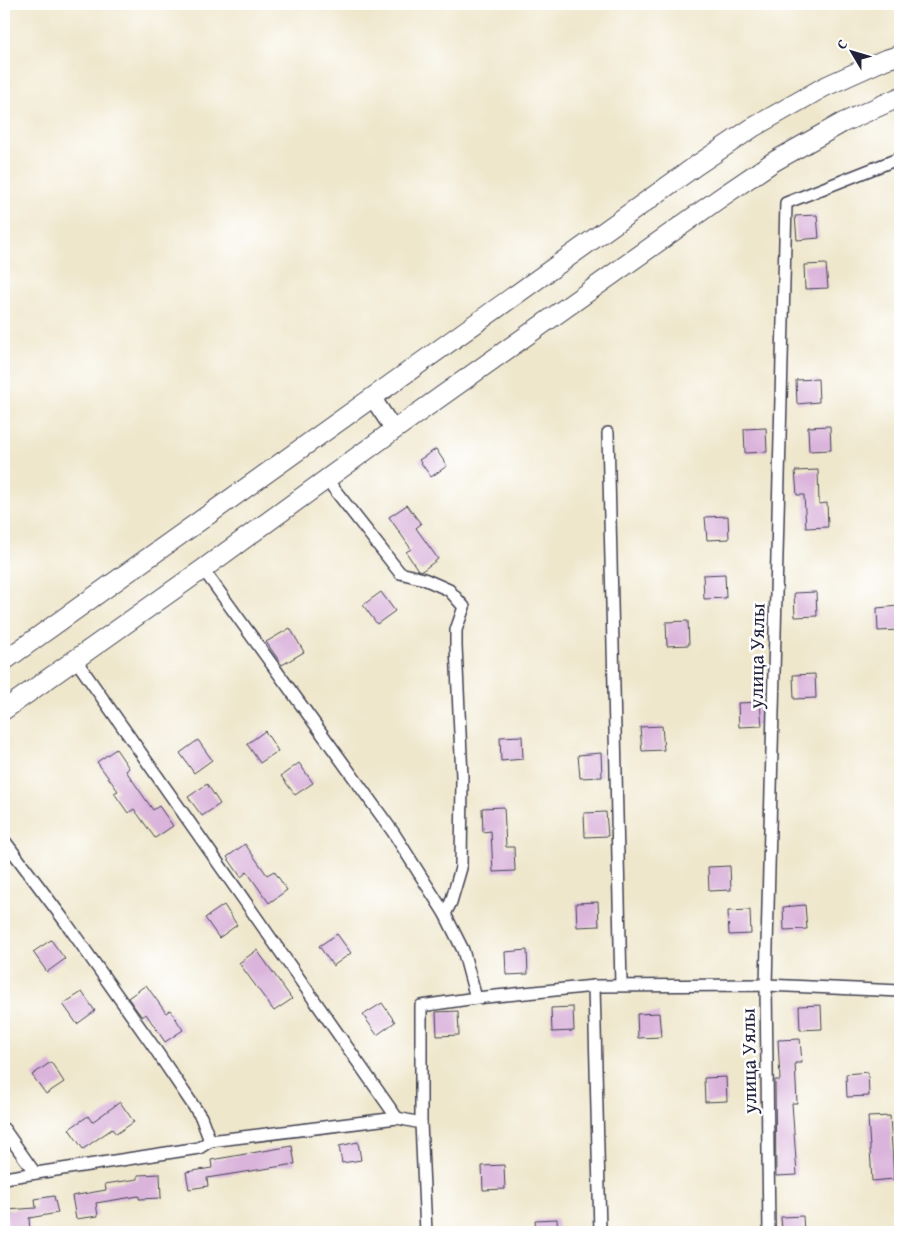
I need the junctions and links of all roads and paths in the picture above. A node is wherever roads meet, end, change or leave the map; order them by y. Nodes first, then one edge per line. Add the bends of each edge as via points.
1 (900, 55) edge
2 (900, 97) edge
3 (900, 158) edge
4 (372, 397) junction
5 (394, 430) junction
6 (608, 433) dead end
7 (327, 480) junction
8 (203, 569) junction
9 (75, 659) junction
10 (4, 661) edge
11 (4, 710) edge
12 (4, 840) edge
13 (445, 914) junction
14 (621, 985) junction
15 (766, 985) junction
16 (594, 986) junction
17 (900, 991) edge
18 (476, 998) junction
19 (397, 1118) junction
20 (421, 1123) junction
21 (4, 1129) edge
22 (210, 1141) junction
23 (35, 1173) junction
24 (4, 1178) edge
25 (426, 1232) edge
26 (600, 1232) edge
27 (769, 1232) edge

1 - 4 main road via 824,87 752,128
2 - 5 main road via 842,123 773,162
3 - 15 street, улица Уялы via 786,203
4 - 5 main road
4 - 10 main road
5 - 7 main road
6 - 14 street
7 - 8 main road
7 - 13 street via 400,573 449,590 464,607 456,630 462,777 461,868
8 - 9 main road
8 - 13 street via 393,832
9 - 11 main road
9 - 19 street
12 - 22 street via 162,1060 201,1117
13 - 18 street via 463,950
14 - 15 street
14 - 16 street
15 - 17 street
15 - 27 street, улица Уялы
16 - 18 street
16 - 26 street
18 - 20 street via 421,1006
19 - 20 street
19 - 22 street
20 - 25 street
21 - 23 street
22 - 23 street via 199,1148
23 - 24 street

